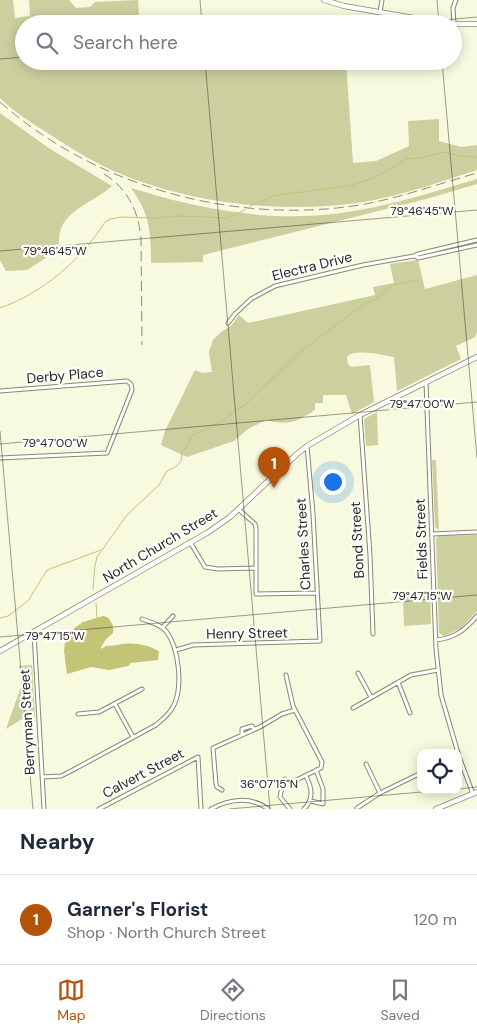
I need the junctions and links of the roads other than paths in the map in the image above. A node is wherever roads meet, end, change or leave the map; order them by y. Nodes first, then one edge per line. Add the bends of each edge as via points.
1 (326, 0) edge
2 (382, 0) edge
3 (456, 0) edge
4 (380, 12) junction
5 (398, 15) edge
6 (454, 15) edge
7 (462, 24) edge
8 (477, 24) edge
9 (477, 240) edge
10 (477, 244) edge
11 (414, 256) junction
12 (228, 322) dead end
13 (477, 357) edge
14 (426, 382) junction
15 (0, 391) edge
16 (360, 415) junction
17 (307, 446) junction
18 (0, 458) edge
19 (238, 509) junction
20 (477, 532) edge
21 (432, 534) junction
22 (190, 542) junction
23 (255, 568) junction
24 (317, 593) junction
25 (173, 616) dead end
26 (477, 616) edge
27 (142, 619) dead end
28 (162, 628) junction
29 (34, 633) junction
30 (373, 634) dead end
31 (436, 640) junction
32 (320, 641) joint
33 (176, 650) junction
34 (0, 651) edge
35 (438, 670) junction
36 (358, 674) dead end
37 (286, 675) dead end
38 (398, 682) junction
39 (142, 689) dead end
40 (371, 697) junction
41 (114, 704) junction
42 (353, 708) dead end
43 (295, 710) junction
44 (410, 713) dead end
45 (78, 714) dead end
46 (133, 737) junction
47 (456, 749) edge
48 (366, 764) dead end
49 (462, 765) edge
50 (316, 770) junction
51 (417, 775) edge
52 (42, 776) junction
53 (306, 776) junction
54 (291, 783) junction
55 (282, 787) junction
56 (222, 790) dead end
57 (380, 792) junction
58 (475, 793) edge
59 (311, 801) junction
60 (357, 808) edge
61 (44, 809) edge
62 (99, 809) edge
63 (201, 809) edge
64 (211, 809) edge
65 (268, 809) edge
66 (290, 809) edge
67 (304, 809) edge
68 (436, 809) edge

1 - 4 main road
2 - 4 street
3 - 6 street
4 - 5 main road
7 - 8 main road
9 - 11 street, Electra Drive
10 - 11 street, Electra Drive via 418,258
11 - 12 street, Electra Drive via 362,264 275,286 251,299
13 - 14 main road, North Church Street
14 - 16 main road, North Church Street
14 - 21 street, Fields Street
15 - 18 street, Derby Place via 127,381 132,390 107,453
16 - 17 main road, North Church Street
16 - 30 street, Bond Street
17 - 19 main road, North Church Street
17 - 24 street, Charles Street
19 - 22 main road, North Church Street
19 - 23 street via 256,524
20 - 21 street
21 - 31 street, Fields Street
22 - 23 street via 205,567
22 - 29 main road, North Church Street
23 - 24 street via 256,594
24 - 32 street, Charles Street
25 - 28 street
26 - 31 street via 458,634
27 - 28 street
28 - 33 street
29 - 34 main road, North Church Street
29 - 52 street, Berryman Street
31 - 35 street, Fields Street
32 - 33 street, Henry Street via 193,645
33 - 46 street via 178,685 173,707 156,725
35 - 38 street via 411,675
35 - 47 street, Fields Street via 441,695
36 - 40 street
37 - 43 street
38 - 40 street
38 - 44 street
39 - 41 street
40 - 42 street
41 - 45 street via 99,712
41 - 46 street
43 - 50 street via 322,762
43 - 56 street via 213,748 216,784
46 - 52 street via 61,776
48 - 57 street
49 - 58 street, Fields Street
50 - 53 street
50 - 59 street via 323,789 323,804
51 - 57 street
52 - 61 street, Berryman Street
53 - 54 street
53 - 59 street via 312,790
54 - 55 street
54 - 55 street via 285,779 280,784
55 - 66 street via 280,797
57 - 60 street
58 - 68 main road
59 - 67 street
62 - 63 street, Calvert Street via 198,757
64 - 65 street via 239,800

